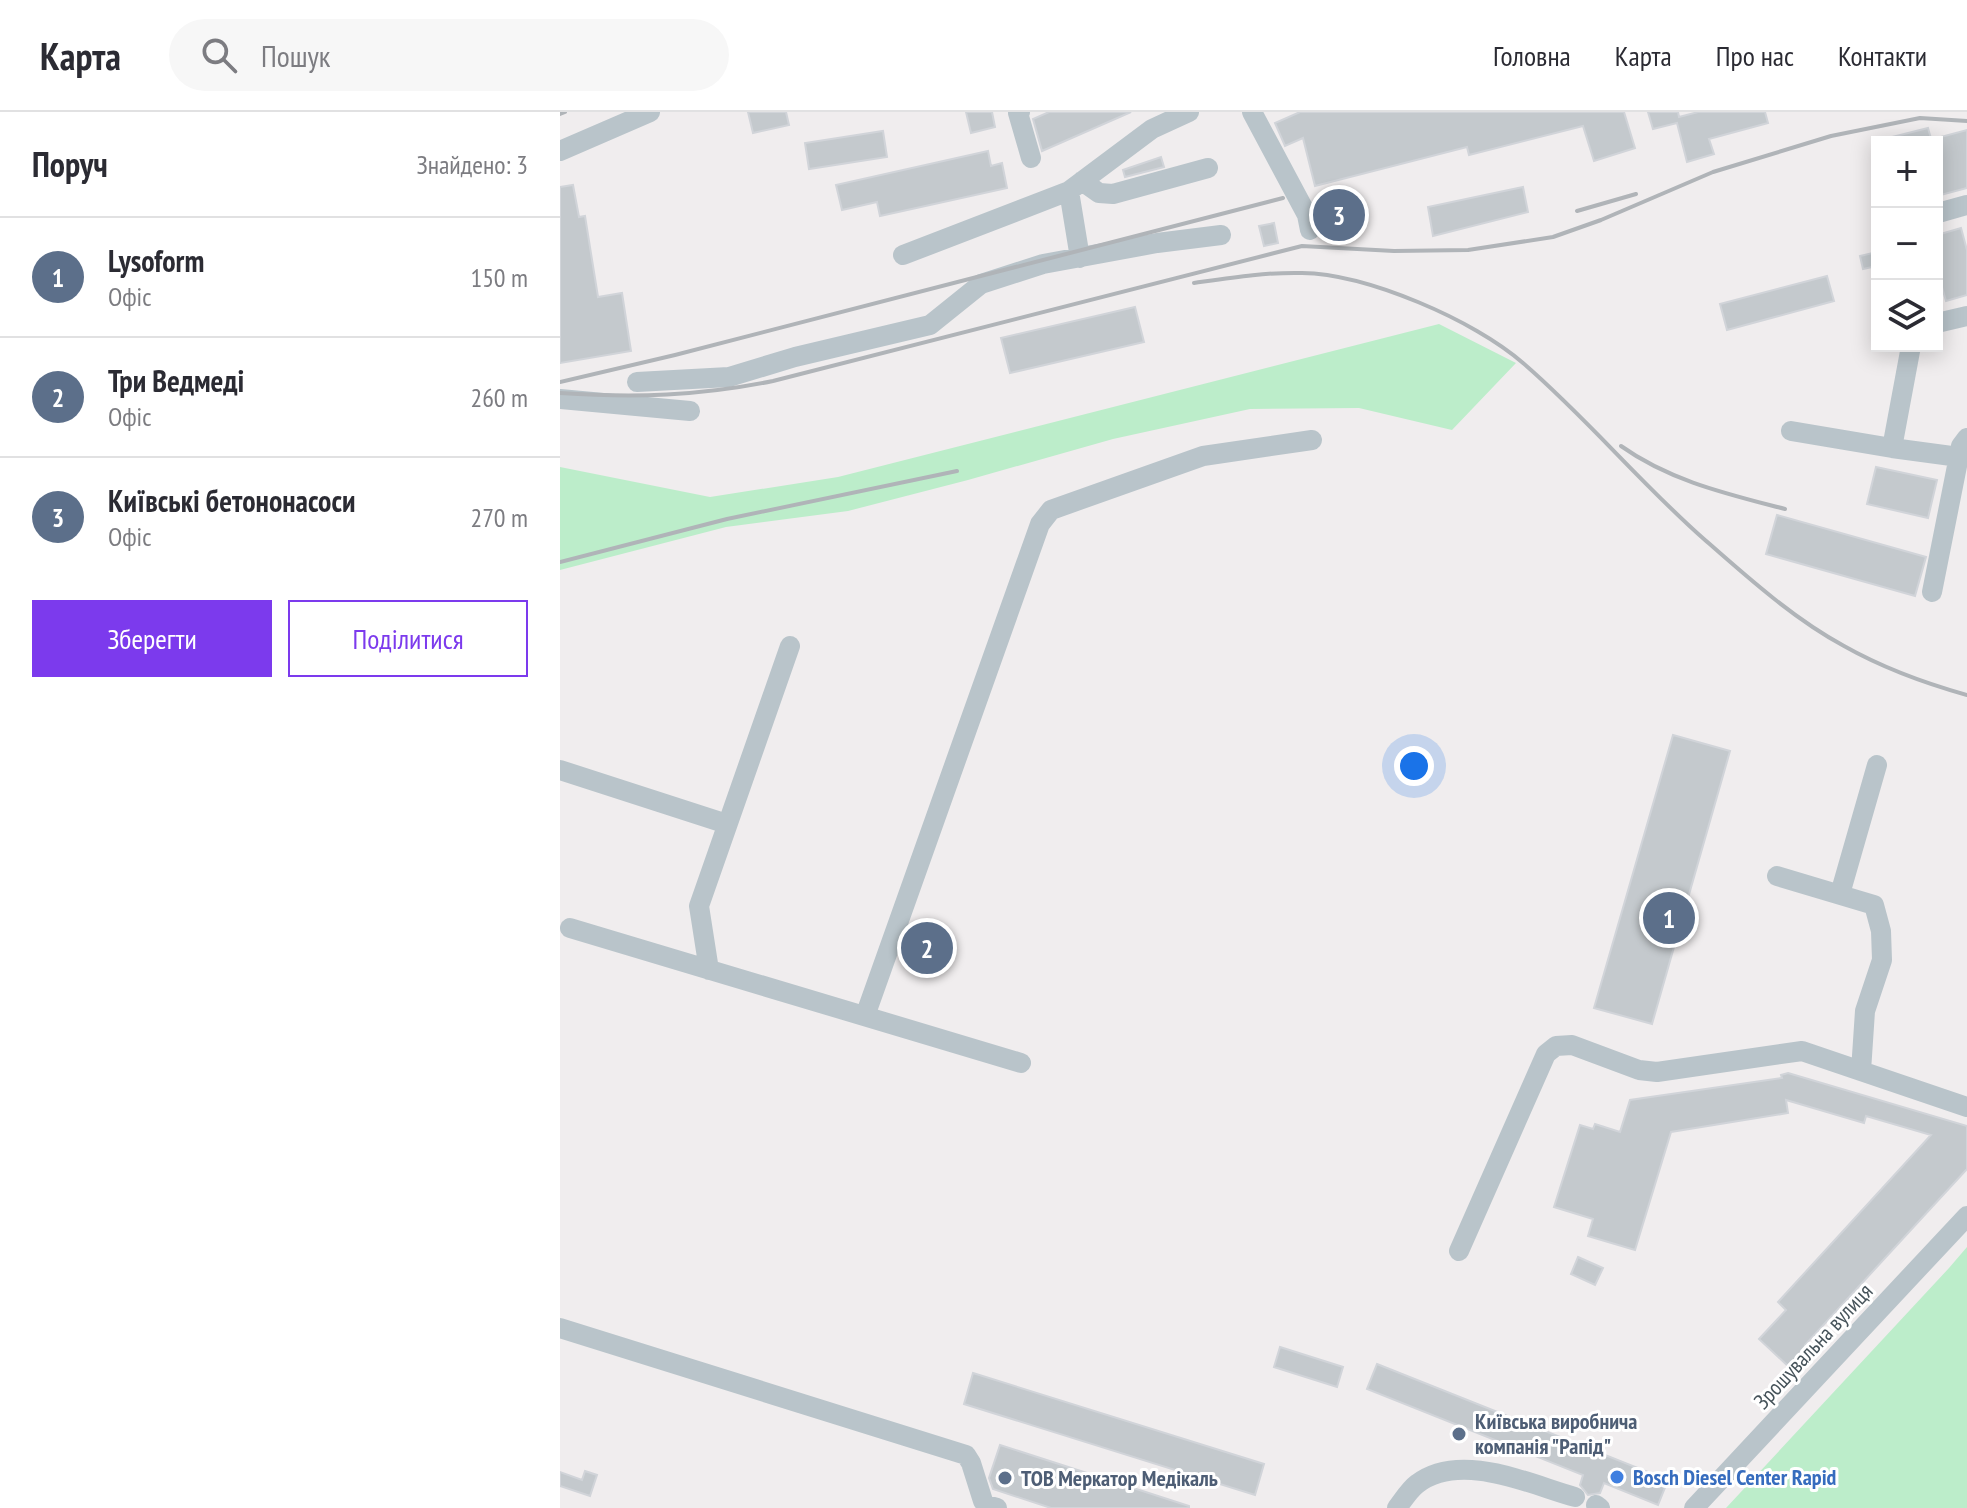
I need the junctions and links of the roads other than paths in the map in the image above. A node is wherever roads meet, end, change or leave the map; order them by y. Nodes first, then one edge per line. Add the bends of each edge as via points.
1 (650, 112) edge
2 (1020, 112) edge
3 (1189, 112) edge
4 (1252, 112) edge
5 (560, 151) edge
6 (1031, 158) dead end
7 (1208, 168) dead end
8 (1075, 186) junction
9 (1967, 205) edge
10 (1943, 212) edge
11 (1310, 230) dead end
12 (1221, 235) dead end
13 (903, 255) dead end
14 (1080, 258) junction
15 (1967, 316) edge
16 (1943, 322) edge
17 (1910, 352) edge
18 (637, 382) dead end
19 (560, 399) edge
20 (690, 411) dead end
21 (1791, 431) dead end
22 (1312, 440) dead end
23 (1963, 447) edge
24 (1892, 448) junction
25 (1960, 486) edge
26 (1932, 592) dead end
27 (790, 646) dead end
28 (1877, 765) dead end
29 (560, 770) edge
30 (727, 824) junction
31 (1777, 876) dead end
32 (1840, 894) junction
33 (570, 928) dead end
34 (709, 970) junction
35 (865, 1016) junction
36 (1021, 1063) dead end
37 (1861, 1071) junction
38 (1967, 1107) edge
39 (1967, 1216) edge
40 (1459, 1251) dead end
41 (560, 1328) edge
42 (1575, 1497) dead end
43 (997, 1508) edge
44 (1397, 1508) edge
45 (1694, 1508) edge

1 - 5 street
2 - 6 street
3 - 8 street via 1152,129
4 - 11 street
7 - 8 street via 1113,194
8 - 13 street
8 - 14 street
9 - 10 street
12 - 14 street
14 - 18 street via 981,284 930,325 729,377
15 - 16 street
17 - 24 street
19 - 20 street
21 - 24 street
22 - 35 street via 1203,456 1045,515
23 - 24 street
23 - 25 street
25 - 26 street
27 - 30 street
28 - 32 street
29 - 30 street
30 - 34 street via 699,906
31 - 32 street
32 - 37 street via 1872,903 1881,931 1882,960 1865,1011
33 - 34 street
34 - 35 street
35 - 36 street
37 - 38 street
37 - 40 street via 1802,1051 1657,1072 1572,1045 1556,1046 1546,1054
39 - 45 street, Зрошувальна вулиця
41 - 43 street via 966,1455 983,1501
42 - 44 street via 1475,1468 1445,1470 1417,1484

